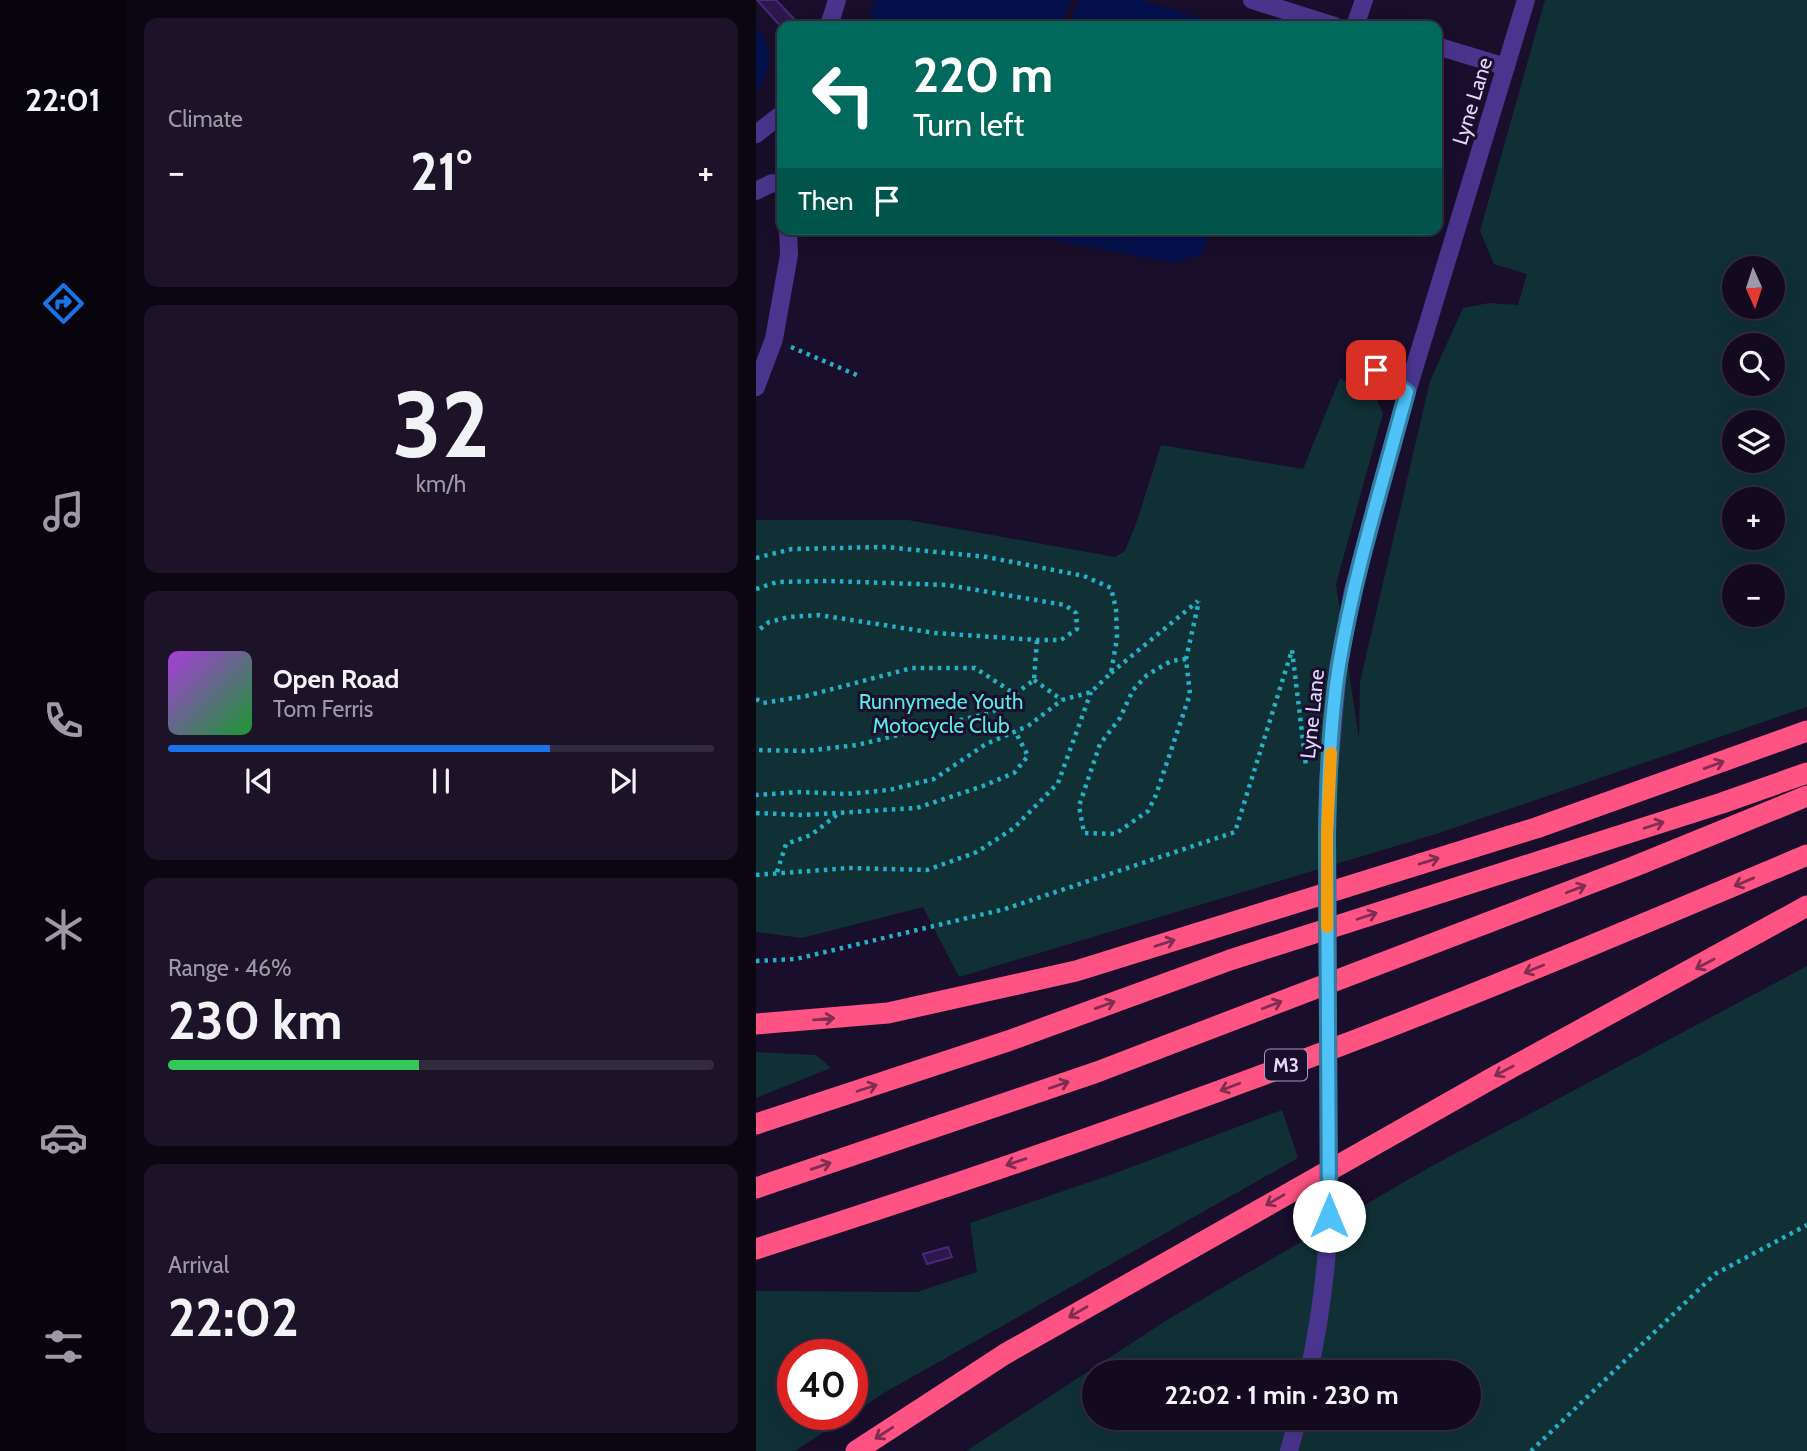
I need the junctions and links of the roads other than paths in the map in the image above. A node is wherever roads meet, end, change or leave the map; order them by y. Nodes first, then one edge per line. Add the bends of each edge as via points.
1 (837, 0) edge
2 (1252, 0) edge
3 (1364, 0) edge
4 (1526, 0) edge
5 (831, 21) edge
6 (1319, 21) edge
7 (1357, 21) edge
8 (1442, 48) edge
9 (1506, 67) junction
10 (777, 118) edge
11 (756, 134) edge
12 (777, 184) edge
13 (756, 191) edge
14 (788, 235) edge
15 (1376, 370) dead end
16 (756, 387) edge
17 (1407, 392) junction
18 (1807, 731) edge
19 (1807, 773) edge
20 (1807, 796) edge
21 (1807, 855) edge
22 (1807, 906) edge
23 (756, 1024) edge
24 (756, 1124) edge
25 (756, 1188) edge
26 (756, 1249) edge
27 (1312, 1360) edge
28 (1295, 1430) edge
29 (856, 1451) edge
30 (1289, 1451) edge

1 - 5 street
2 - 6 street
3 - 7 street
4 - 9 street, Lyne Lane
8 - 9 street
9 - 17 street, Lyne Lane
10 - 11 street
12 - 13 street
14 - 16 street via 774,339
15 - 17 street
17 - 27 street, Lyne Lane, bridge via 1353,590 1338,668 1327,835 1329,1216 1327,1267
23 -> 18 highway via 888,1013 1076,971 1536,828
24 -> 19 highway via 1009,1041 1230,960
25 -> 20 highway via 1097,1072
21 -> 26 highway, M3 via 1494,985 1219,1091
22 -> 29 highway via 1005,1354
28 - 30 street

